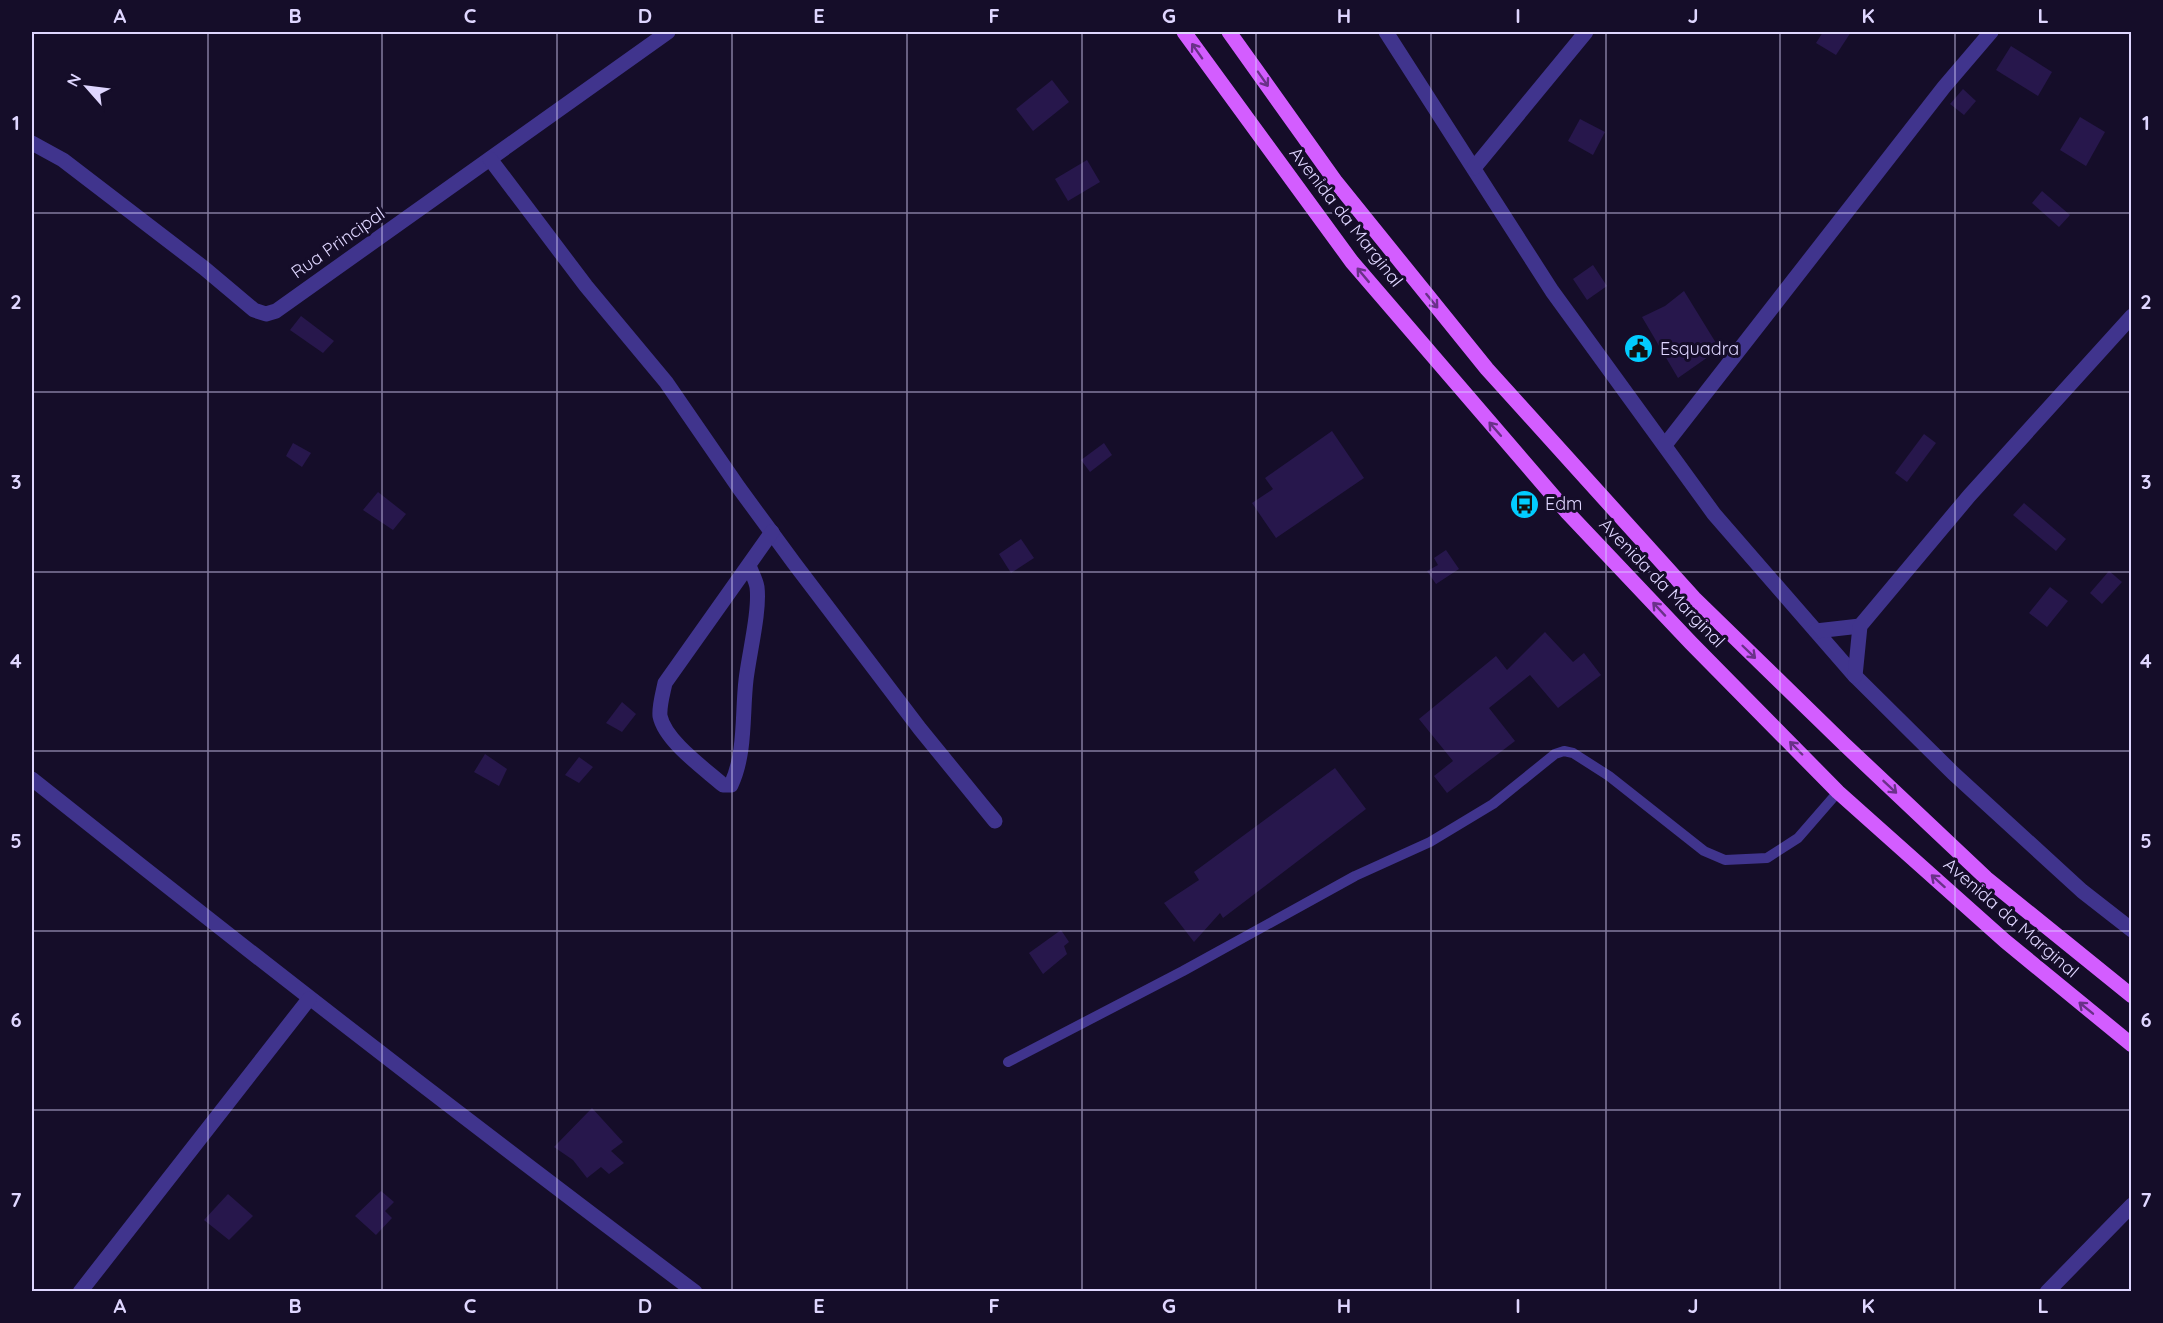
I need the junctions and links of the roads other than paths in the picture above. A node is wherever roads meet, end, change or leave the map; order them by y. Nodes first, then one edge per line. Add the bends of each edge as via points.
1 (668, 32) edge
2 (1184, 32) edge
3 (1229, 32) edge
4 (1386, 32) edge
5 (1586, 32) edge
6 (1991, 32) edge
7 (32, 143) edge
8 (490, 159) junction
9 (1474, 168) junction
10 (2132, 316) edge
11 (1665, 445) junction
12 (772, 532) junction
13 (749, 565) junction
14 (1860, 626) junction
15 (1816, 632) junction
16 (1855, 676) junction
17 (32, 779) edge
18 (1838, 792) junction
19 (995, 821) dead end
20 (2132, 930) edge
21 (2132, 996) edge
22 (309, 999) junction
23 (2132, 1045) edge
24 (1008, 1062) dead end
25 (2132, 1205) edge
26 (81, 1292) edge
27 (695, 1292) edge
28 (2047, 1292) edge

1 - 8 street, Rua Principal
18 -> 2 main road, Avenida da Marginal via 1567,512 1428,352 1352,262
3 -> 21 main road, Avenida da Marginal via 1336,182 1487,369 1694,598 1986,878
4 - 9 street
5 - 9 street
6 - 11 street
7 - 8 street, Rua Principal via 63,160 254,310 266,314 276,311
8 - 12 street via 586,286 666,382
9 - 11 street via 1552,291
10 - 14 street via 1969,496
11 - 15 street via 1714,514
12 - 13 street
12 - 19 street via 920,729
13 - 13 street via 665,683 661,700 660,715 666,732 723,786 731,785 740,754 757,601 757,586
14 - 15 street
14 - 16 street
15 - 16 street
16 - 20 street via 1953,773 2082,891
17 - 22 street
23 -> 18 main road, Avenida da Marginal via 2005,941
18 - 24 lane via 1797,838 1767,858 1725,860 1704,851 1609,776 1564,751 1493,804 1430,842 1355,876
22 - 26 street
22 - 27 street
25 - 28 street

